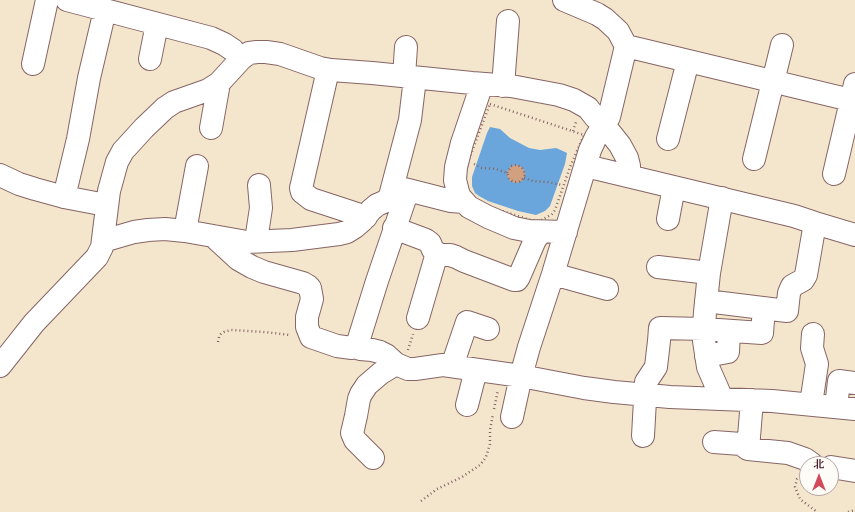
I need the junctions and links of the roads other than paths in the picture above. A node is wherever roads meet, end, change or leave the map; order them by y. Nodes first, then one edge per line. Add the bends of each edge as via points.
1 (47, 0) edge
2 (67, 0) edge
3 (564, 0) edge
4 (105, 10) junction
5 (508, 21) dead end
6 (157, 24) junction
7 (626, 46) junction
8 (782, 46) dead end
9 (406, 47) dead end
10 (150, 59) dead end
11 (241, 59) junction
12 (688, 61) junction
13 (33, 64) dead end
14 (328, 70) junction
15 (410, 77) junction
16 (773, 81) junction
17 (219, 83) junction
18 (492, 85) junction
19 (854, 95) edge
20 (604, 125) junction
21 (211, 128) dead end
22 (668, 139) dead end
23 (754, 159) dead end
24 (197, 166) dead end
25 (586, 166) junction
26 (834, 174) dead end
27 (0, 175) edge
28 (630, 176) junction
29 (259, 185) dead end
30 (674, 187) junction
31 (400, 188) junction
32 (64, 196) junction
33 (722, 198) junction
34 (464, 202) junction
35 (106, 204) junction
36 (366, 217) junction
37 (668, 219) dead end
38 (815, 224) junction
39 (394, 228) junction
40 (185, 231) junction
41 (540, 232) junction
42 (566, 232) junction
43 (855, 235) edge
44 (213, 236) junction
45 (103, 240) junction
46 (258, 242) junction
47 (437, 253) junction
48 (658, 267) dead end
49 (709, 273) junction
50 (553, 274) junction
51 (607, 289) dead end
52 (706, 301) junction
53 (764, 308) junction
54 (418, 318) road end
55 (488, 329) dead end
56 (704, 329) junction
57 (729, 331) junction
58 (813, 334) dead end
59 (358, 347) junction
60 (706, 356) junction
61 (0, 366) edge
62 (399, 366) junction
63 (452, 366) junction
64 (476, 370) junction
65 (511, 374) junction
66 (855, 383) edge
67 (645, 396) junction
68 (722, 399) junction
69 (752, 400) junction
70 (811, 404) junction
71 (468, 405) dead end
72 (845, 408) edge
73 (512, 417) dead end
74 (643, 436) dead end
75 (714, 442) dead end
76 (748, 449) junction
77 (799, 457) edge
78 (373, 458) dead end
79 (839, 468) edge
80 (855, 471) edge

1 - 13 street
2 - 4 street
3 - 7 street via 606,19 618,31
4 - 6 street
4 - 32 street
5 - 18 street
6 - 10 street
6 - 11 street via 211,38 233,50
7 - 12 street
7 - 20 street via 609,118
8 - 16 street
9 - 15 street
11 - 14 street via 249,53 266,52
11 - 17 street
12 - 16 street
12 - 22 street
14 - 15 street
14 - 36 street via 302,192 311,199
15 - 18 street
15 - 31 street via 410,120
16 - 19 street
16 - 23 street
17 - 21 street
17 - 35 street via 208,90 174,102 133,140 117,162
18 - 20 street via 545,92 574,100 588,108
18 - 34 street via 462,143 455,180
19 - 26 street
20 - 25 street via 590,150
20 - 28 street via 627,158
24 - 40 street
25 - 28 street
25 - 42 street
27 - 32 street via 19,184
28 - 30 street
29 - 46 street via 261,208
30 - 33 street
30 - 37 street
31 - 34 street
31 - 36 street
31 - 39 street
32 - 35 street
33 - 38 street via 794,216
33 - 49 street
34 - 41 street via 469,207 514,228
35 - 45 street
36 - 46 street via 351,230 339,234
38 - 43 street
38 - 53 street via 806,275 803,280 792,286 787,311
39 - 47 street via 426,240
39 - 59 street
40 - 44 street
40 - 45 street via 148,230
41 - 42 street
41 - 47 street via 517,280 450,255
42 - 50 street
44 - 46 street
44 - 59 street via 238,259 252,267 303,283 310,288 312,299 307,327 311,337 337,346
45 - 61 street via 97,257 34,323
47 - 54 street
48 - 49 street
49 - 52 street
50 - 51 street
50 - 65 street via 529,347
52 - 53 street
52 - 56 street
53 - 57 street via 762,333
55 - 63 street via 468,322
56 - 57 street
56 - 60 street
56 - 67 street via 660,328 656,368 646,382
57 - 60 street via 728,352
58 - 70 street via 812,348 817,364
59 - 62 street via 360,350 380,352
60 - 68 street
62 - 63 street via 415,369
62 - 78 street via 381,373 367,385 359,399 352,433
63 - 64 street
64 - 65 street
64 - 71 street
65 - 67 street
65 - 73 street
66 - 72 street via 839,381
67 - 68 street
67 - 74 street
68 - 69 street
69 - 70 street
69 - 76 street
70 - 72 street
75 - 76 street via 741,444
76 - 77 street via 788,453
79 - 80 street

